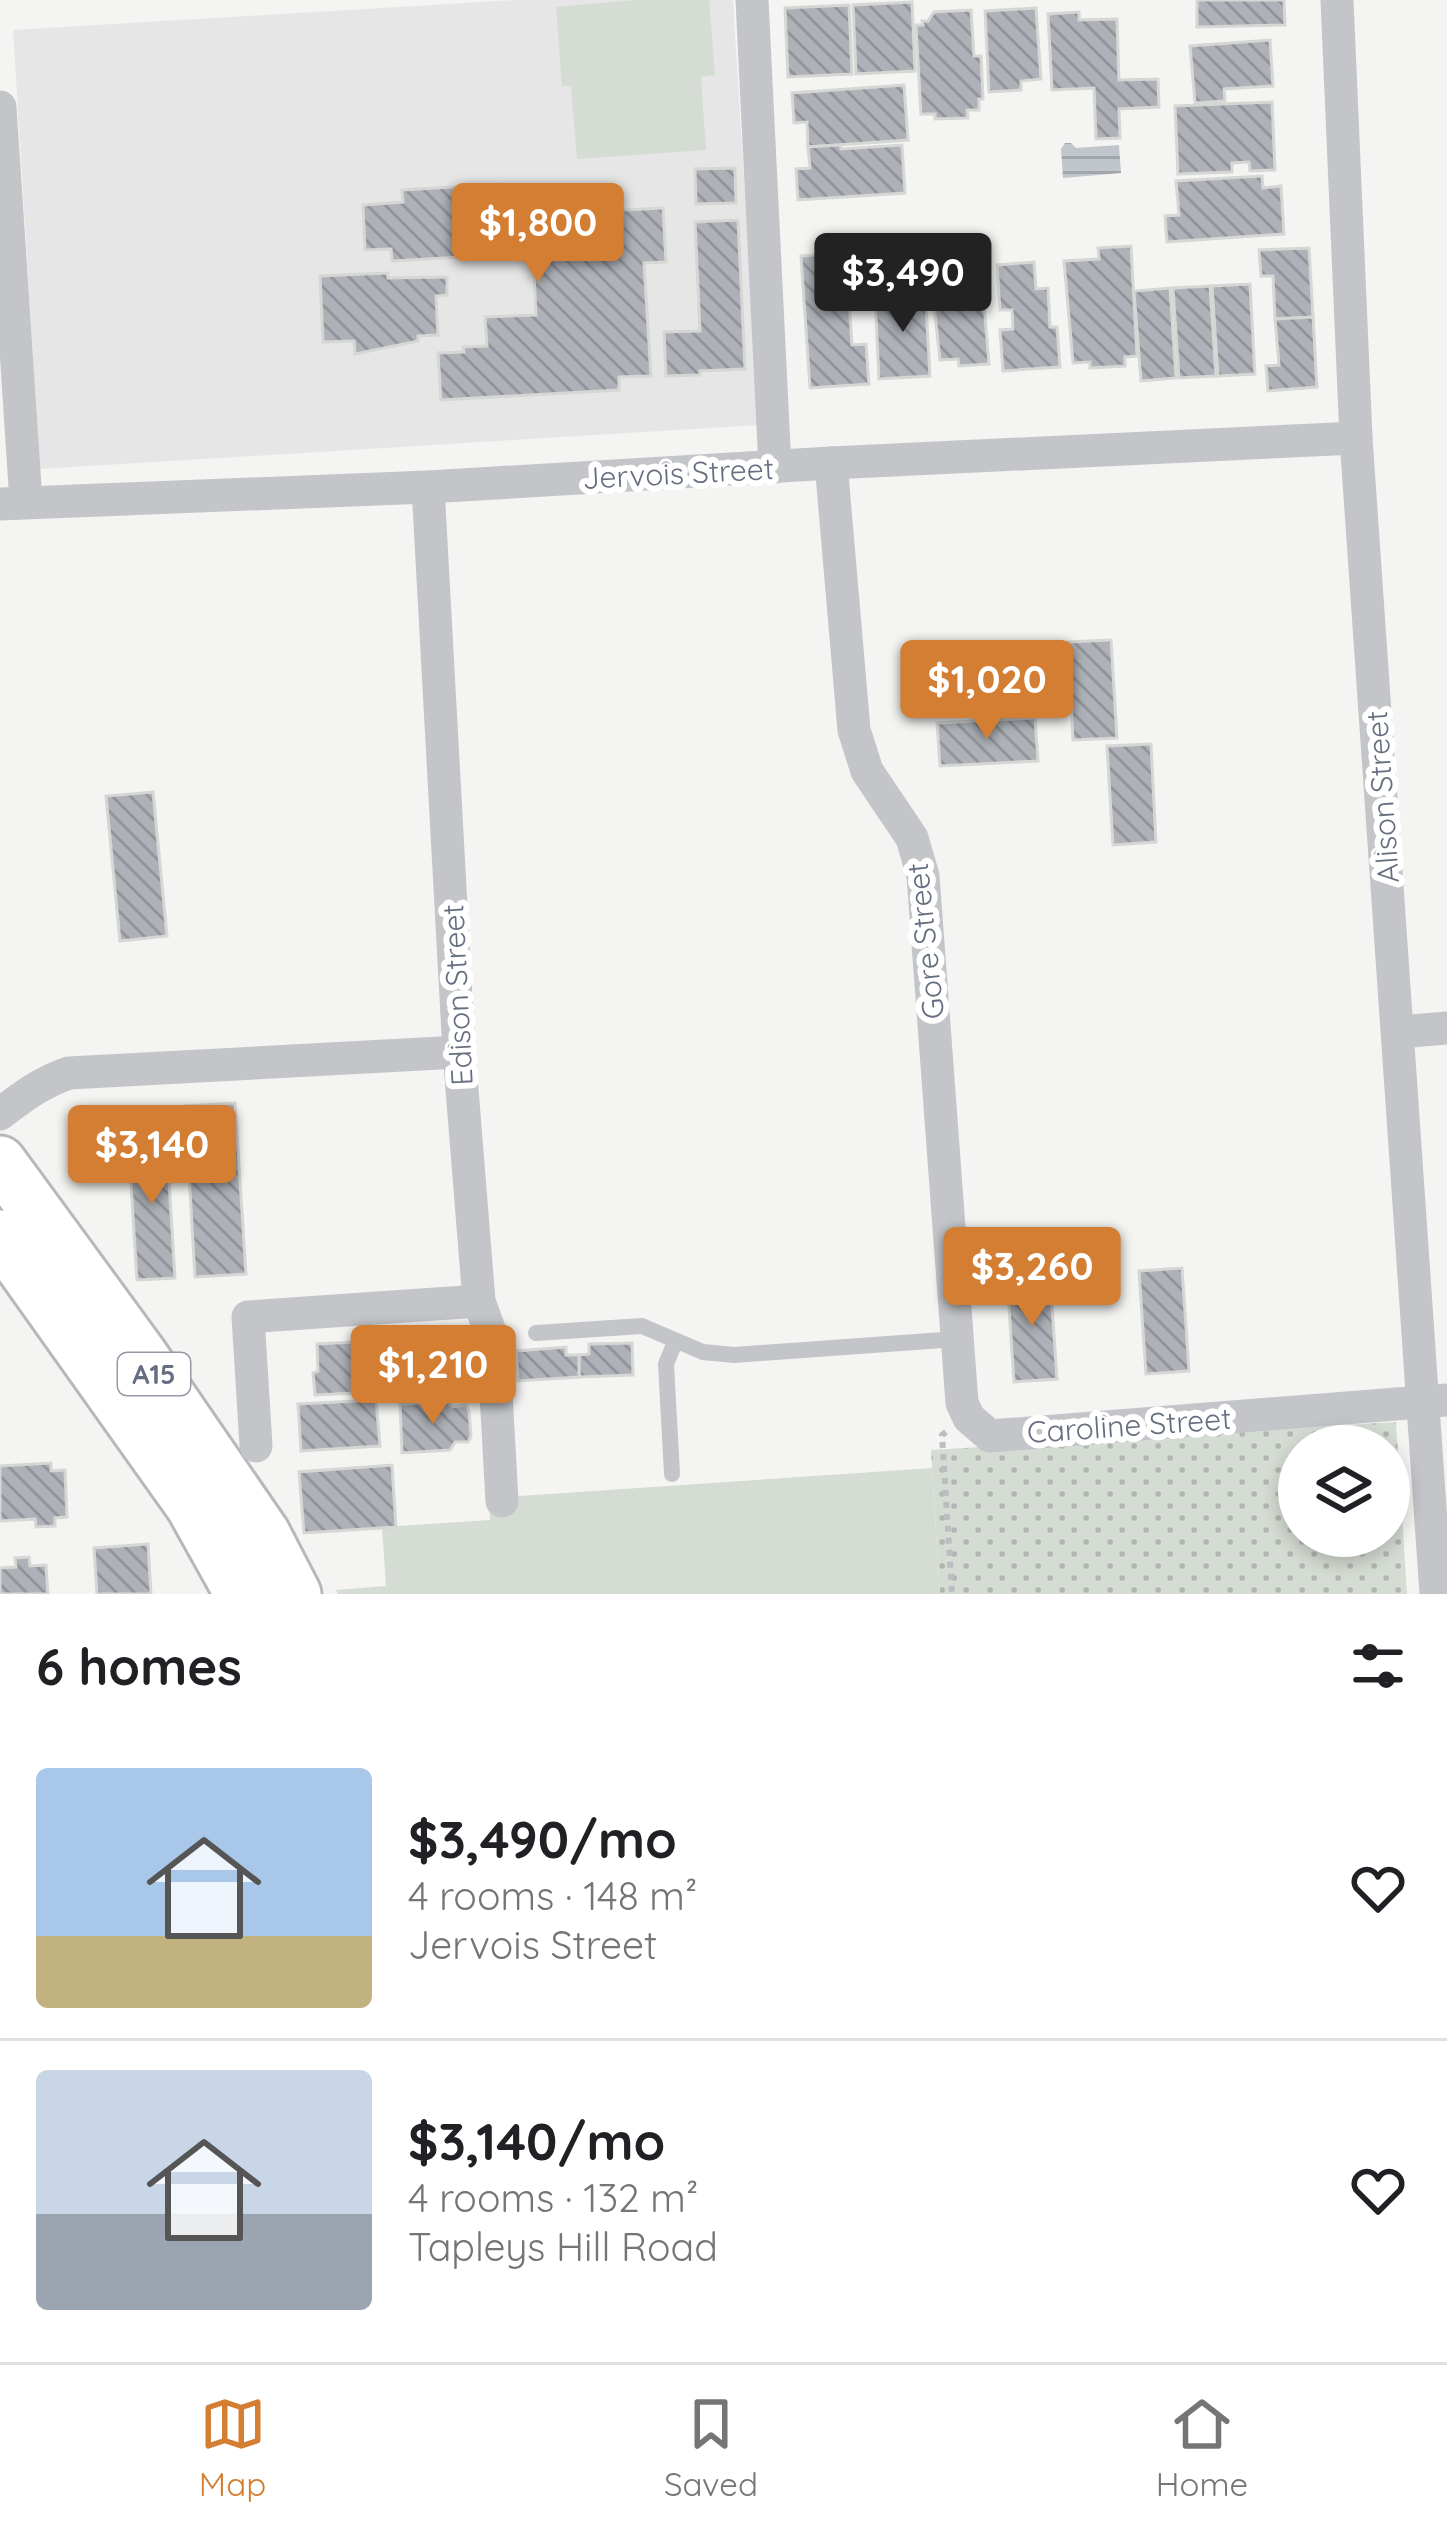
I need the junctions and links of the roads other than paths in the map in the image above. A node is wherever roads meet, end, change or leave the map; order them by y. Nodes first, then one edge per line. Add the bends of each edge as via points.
1 (752, 0) edge
2 (1337, 0) edge
3 (0, 107) edge
4 (1356, 438) junction
5 (831, 463) junction
6 (775, 467) junction
7 (428, 487) junction
8 (13, 503) edge
9 (1447, 1028) edge
10 (1399, 1031) junction
11 (458, 1052) junction
12 (0, 1114) edge
13 (0, 1162) edge
14 (0, 1237) edge
15 (479, 1300) junction
16 (536, 1333) dead end
17 (957, 1339) junction
18 (675, 1342) junction
19 (1436, 1401) edge
20 (974, 1423) joint
21 (256, 1446) dead end
22 (672, 1474) dead end
23 (502, 1501) dead end
24 (241, 1594) edge
25 (296, 1594) edge
26 (1436, 1594) edge

1 - 6 street
2 - 4 street, Alison Street
3 - 8 street
4 - 5 street, Jervois Street
4 - 10 street, Alison Street
5 - 6 street, Jervois Street
5 - 17 street, Gore Street via 854,730 923,876
6 - 7 street, Jervois Street
7 - 8 street, Jervois Street
7 - 11 street, Edison Street
9 - 10 street
10 - 19 street, Alison Street
11 - 12 street via 69,1073
11 - 15 street, Edison Street
13 - 25 main road, A15 via 264,1534
14 - 24 main road, A15 via 192,1506
15 - 21 street via 248,1317
15 - 23 street, Edison Street via 493,1340
16 - 18 lane via 642,1326
17 - 18 lane via 734,1355
17 - 20 street, Gore Street via 962,1403
18 - 22 lane via 666,1364
19 - 20 street, Caroline Street via 990,1436
19 - 26 street, Alison Street

